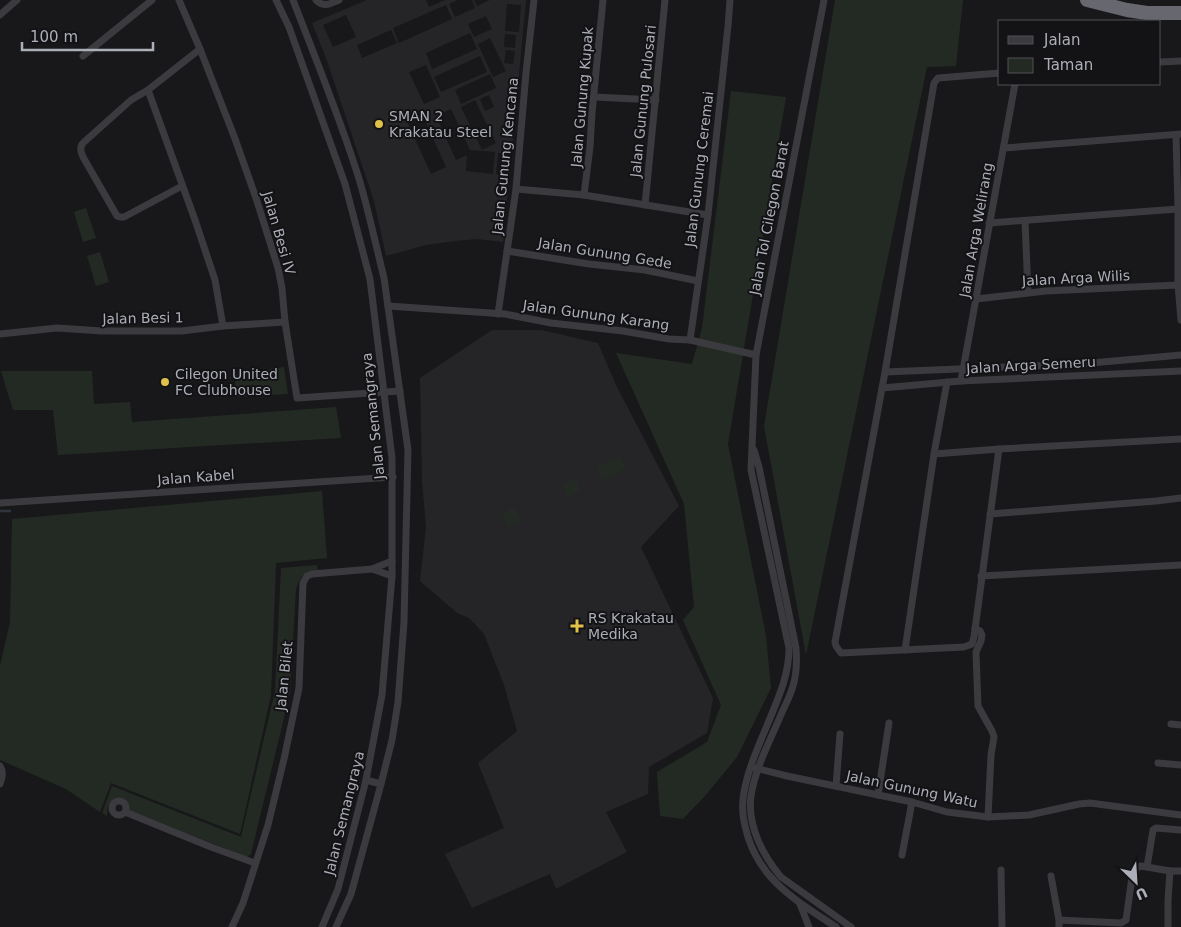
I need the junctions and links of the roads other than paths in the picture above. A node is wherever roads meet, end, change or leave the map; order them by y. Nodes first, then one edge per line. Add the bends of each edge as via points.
1 (17, 0) edge
2 (152, 0) edge
3 (178, 0) edge
4 (276, 0) edge
5 (293, 0) edge
6 (316, 0) edge
7 (339, 0) edge
8 (534, 0) edge
9 (603, 0) edge
10 (665, 0) edge
11 (730, 0) edge
12 (824, 0) edge
13 (1087, 0) edge
14 (1181, 13) edge
15 (0, 15) edge
16 (200, 49) junction
17 (83, 56) dead end
18 (1181, 61) edge
19 (1161, 62) edge
20 (998, 73) edge
21 (1015, 85) edge
22 (148, 90) junction
23 (594, 97) junction
24 (656, 100) junction
25 (1179, 134) edge
26 (1004, 148) junction
27 (182, 186) junction
28 (516, 189) junction
29 (584, 195) junction
30 (645, 205) junction
31 (1178, 209) junction
32 (708, 214) junction
33 (1025, 221) junction
34 (989, 223) junction
35 (508, 251) junction
36 (698, 281) junction
37 (1178, 284) junction
38 (1028, 292) junction
39 (976, 299) junction
40 (388, 306) junction
41 (498, 314) junction
42 (1181, 320) edge
43 (285, 322) junction
44 (223, 326) junction
45 (0, 334) edge
46 (690, 340) junction
47 (756, 355) junction
48 (1181, 355) edge
49 (962, 369) junction
50 (1181, 370) edge
51 (885, 372) junction
52 (960, 381) junction
53 (948, 382) junction
54 (882, 388) junction
55 (400, 392) junction
56 (384, 393) junction
57 (1181, 438) edge
58 (752, 442) junction
59 (999, 449) junction
60 (934, 454) junction
61 (393, 477) junction
62 (1181, 498) edge
63 (0, 503) edge
64 (990, 514) junction
65 (392, 561) junction
66 (1181, 565) edge
67 (372, 568) junction
68 (392, 576) junction
69 (981, 576) junction
70 (975, 628) junction
71 (905, 650) junction
72 (889, 724) dead end
73 (1171, 724) dead end
74 (1181, 725) edge
75 (840, 734) dead end
76 (1158, 763) dead end
77 (1181, 765) edge
78 (0, 766) edge
79 (750, 766) junction
80 (758, 769) junction
81 (366, 780) junction
82 (0, 784) edge
83 (381, 784) junction
84 (836, 786) junction
85 (878, 795) junction
86 (912, 802) junction
87 (125, 812) dead end
88 (1181, 815) edge
89 (988, 817) junction
90 (1181, 830) edge
91 (902, 855) dead end
92 (255, 863) junction
93 (1147, 867) junction
94 (1001, 870) dead end
95 (1170, 871) junction
96 (1181, 871) edge
97 (1051, 876) dead end
98 (800, 904) junction
99 (1059, 924) edge
100 (1126, 924) edge
101 (232, 927) edge
102 (322, 927) edge
103 (336, 927) edge
104 (809, 927) edge
105 (836, 927) edge
106 (851, 927) edge
107 (1002, 927) edge
108 (1168, 927) edge

1 - 15 street
2 - 17 street
3 - 16 street, Jalan Besi IV
4 - 56 street, Jalan Semangraya via 289,27 345,184 370,279
5 - 40 street, Jalan Semangraya via 360,183
6 - 7 street via 328,5
8 - 28 street, Jalan Gunung Kencana
9 - 23 street, Jalan Gunung Kupak
10 - 24 street, Jalan Gunung Pulosari
11 - 32 street, Jalan Gunung Ceremai
12 - 47 street, Jalan Tol Cilegon Barat
13 - 14 highway via 1147,13
16 - 22 street
16 - 43 street, Jalan Besi IV via 234,136 278,268
18 - 19 street
20 - 51 street via 938,78 934,83
21 - 26 street, Jalan Arga Welirang
22 - 27 street
22 - 27 street via 83,143 80,150 117,216 124,217
23 - 24 street
23 - 29 street, Jalan Gunung Kupak
24 - 30 street, Jalan Gunung Pulosari
25 - 26 street
25 - 31 street
26 - 34 street, Jalan Arga Welirang
27 - 44 street via 215,280
28 - 29 street
28 - 35 street, Jalan Gunung Kencana
29 - 30 street
30 - 32 street
31 - 33 street
31 - 37 street
32 - 36 street, Jalan Gunung Ceremai
33 - 34 street
33 - 38 street
34 - 39 street, Jalan Arga Welirang
35 - 36 street, Jalan Gunung Gede via 645,270
35 - 41 street, Jalan Gunung Kencana
36 - 46 street, Jalan Gunung Ceremai
37 - 38 street, Jalan Arga Wilis
37 - 42 street
38 - 39 street, Jalan Arga Wilis
39 - 49 street, Jalan Arga Welirang
40 - 41 street, Jalan Gunung Karang
40 - 55 street, Jalan Semangraya
41 - 46 street, Jalan Gunung Karang via 551,324
43 - 44 street, Jalan Besi 1
43 - 56 street, Jalan Besi IV via 297,398
44 - 45 street, Jalan Besi 1 via 172,331 57,328
46 - 47 street, Jalan Gunung Karang
47 - 58 street, Jalan Tol Cilegon Barat
48 - 49 street, Jalan Arga Semeru via 1080,364
49 - 51 street, Jalan Arga Semeru
49 - 52 street, Jalan Arga Welirang
50 - 52 street, Jalan Arga Semeru
51 - 54 street
52 - 53 street, Jalan Arga Semeru
53 - 54 street, Jalan Arga Semeru
53 - 60 street
54 - 71 street via 835,642 841,653
55 - 56 street
55 - 83 street, Jalan Semangraya via 408,450 404,622 398,702
56 - 61 street, Jalan Semangraya
57 - 59 street
58 - 79 street, Jalan Tol Cilegon Barat via 751,470 789,662 783,686
58 - 80 street via 797,664 793,688
59 - 60 street
59 - 64 street
60 - 71 street
61 - 63 street, Jalan Kabel
61 - 65 street, Jalan Semangraya
62 - 64 street
64 - 69 street
65 - 67 street, Jalan Bilet
65 - 68 street, Jalan Semangraya
66 - 69 street
67 - 68 street
67 - 92 street, Jalan Bilet via 312,574 303,583 299,688 268,825
68 - 81 street, Jalan Semangraya via 382,695
69 - 70 street
70 - 71 street via 972,644 968,646
70 - 89 street via 982,635 976,652 978,706 994,737
72 - 85 street
73 - 74 street
75 - 84 street
76 - 77 street
78 - 82 street
79 - 80 street, Jalan Gunung Watu
79 - 98 street, Jalan Tol Cilegon Barat via 743,794 742,815 746,834 766,873
80 - 84 street, Jalan Gunung Watu
80 - 106 street via 751,811 756,836 772,867 781,877
81 - 83 street
81 - 102 street, Jalan Semangraya via 338,889
83 - 103 street, Jalan Semangraya via 351,894
84 - 85 street, Jalan Gunung Watu
85 - 86 street, Jalan Gunung Watu
86 - 89 street, Jalan Gunung Watu via 948,812
86 - 91 street
87 - 92 street
88 - 89 street, Jalan Gunung Watu via 1079,804 1029,815
90 - 93 street via 1153,830
92 - 101 street, Jalan Bilet
93 - 95 street
93 - 100 street via 1133,870
94 - 107 street
95 - 96 street
95 - 108 street
97 - 99 street
98 - 104 street
98 - 105 street, Jalan Tol Cilegon Barat
99 - 100 street

